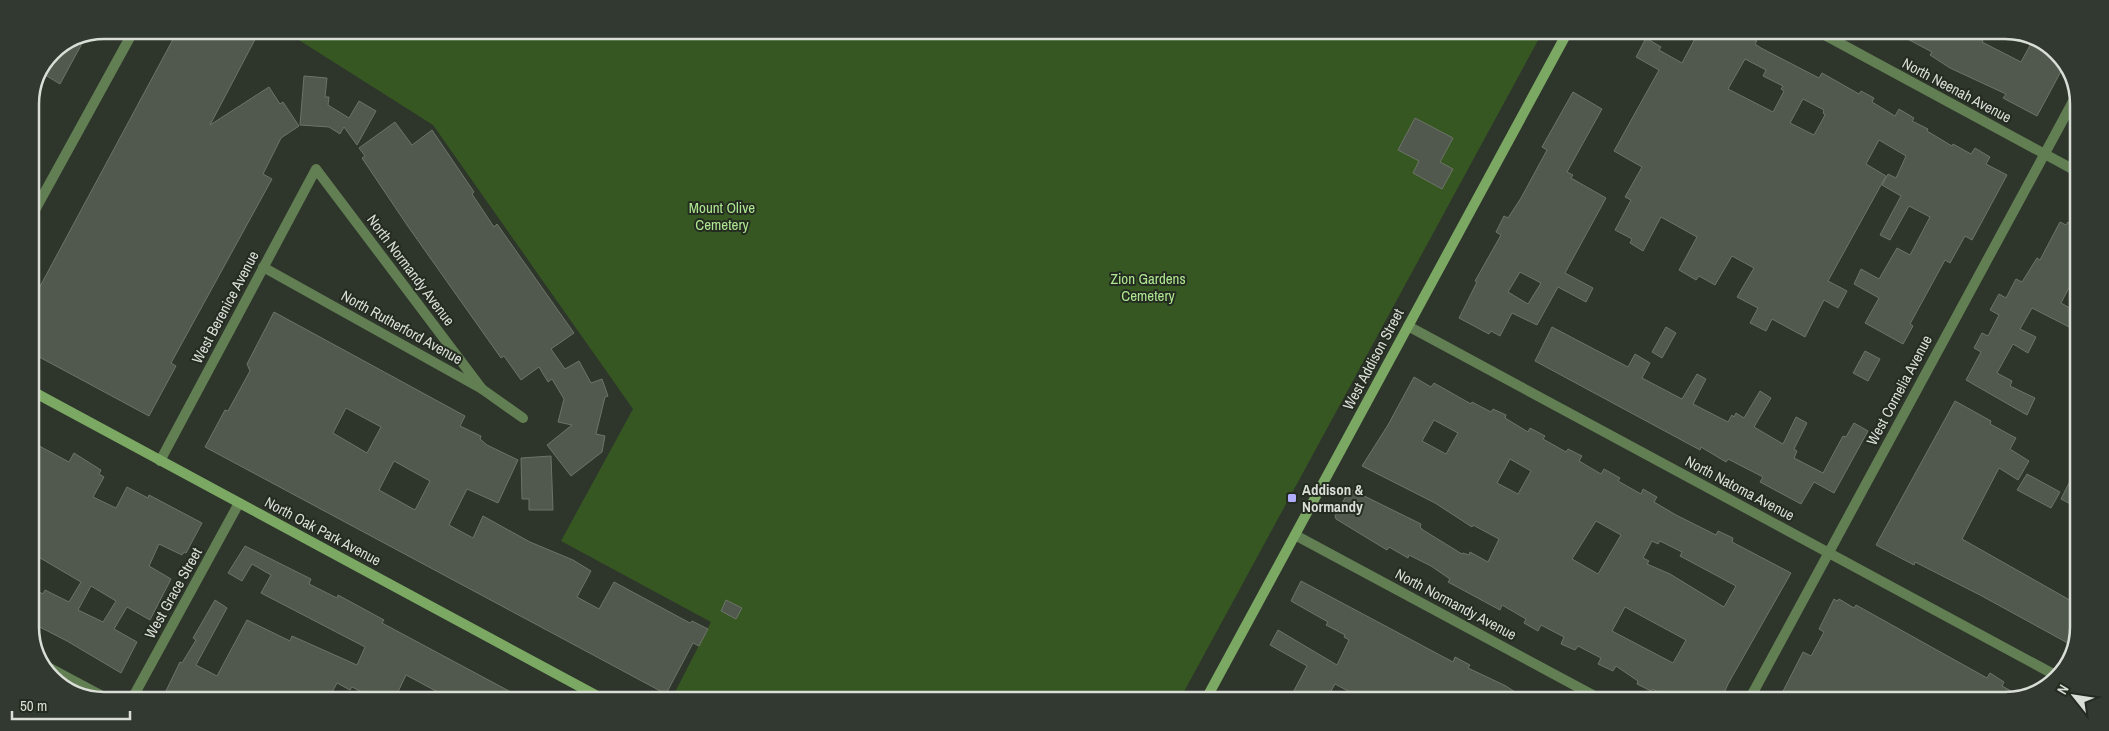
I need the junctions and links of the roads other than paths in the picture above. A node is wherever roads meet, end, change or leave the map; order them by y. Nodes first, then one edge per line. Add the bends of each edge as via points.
1 (129, 39) edge
2 (1564, 39) edge
3 (1832, 39) edge
4 (2070, 107) edge
5 (2044, 154) junction
6 (316, 168) joint
7 (2070, 168) edge
8 (39, 202) edge
9 (262, 267) junction
10 (1408, 326) junction
11 (482, 389) junction
12 (39, 395) edge
13 (524, 418) dead end
14 (160, 460) junction
15 (239, 503) junction
16 (1295, 535) junction
17 (1828, 553) junction
18 (57, 672) edge
19 (2049, 672) edge
20 (93, 691) edge
21 (137, 692) edge
22 (590, 692) edge
23 (1210, 692) edge
24 (1587, 692) edge
25 (1753, 692) edge

1 - 8 street
2 - 10 street, West Addison Street
3 - 5 street, North Neenah Avenue
4 - 5 street, West Cornelia Avenue
5 - 7 street, North Neenah Avenue
5 - 17 street, West Cornelia Avenue
6 - 9 street, West Berenice Avenue
6 - 11 street, North Normandy Avenue
9 - 11 street, North Rutherford Avenue
9 - 14 street, West Berenice Avenue
10 - 16 street, West Addison Street
10 - 17 street, North Natoma Avenue
11 - 13 street, North Rutherford Avenue
12 - 14 street, North Oak Park Avenue
14 - 15 street, North Oak Park Avenue
15 - 21 street, West Grace Street
15 - 22 street, North Oak Park Avenue
16 - 23 street, West Addison Street
16 - 24 street, North Normandy Avenue
17 - 19 street, North Natoma Avenue
17 - 25 street, West Cornelia Avenue
18 - 20 street

